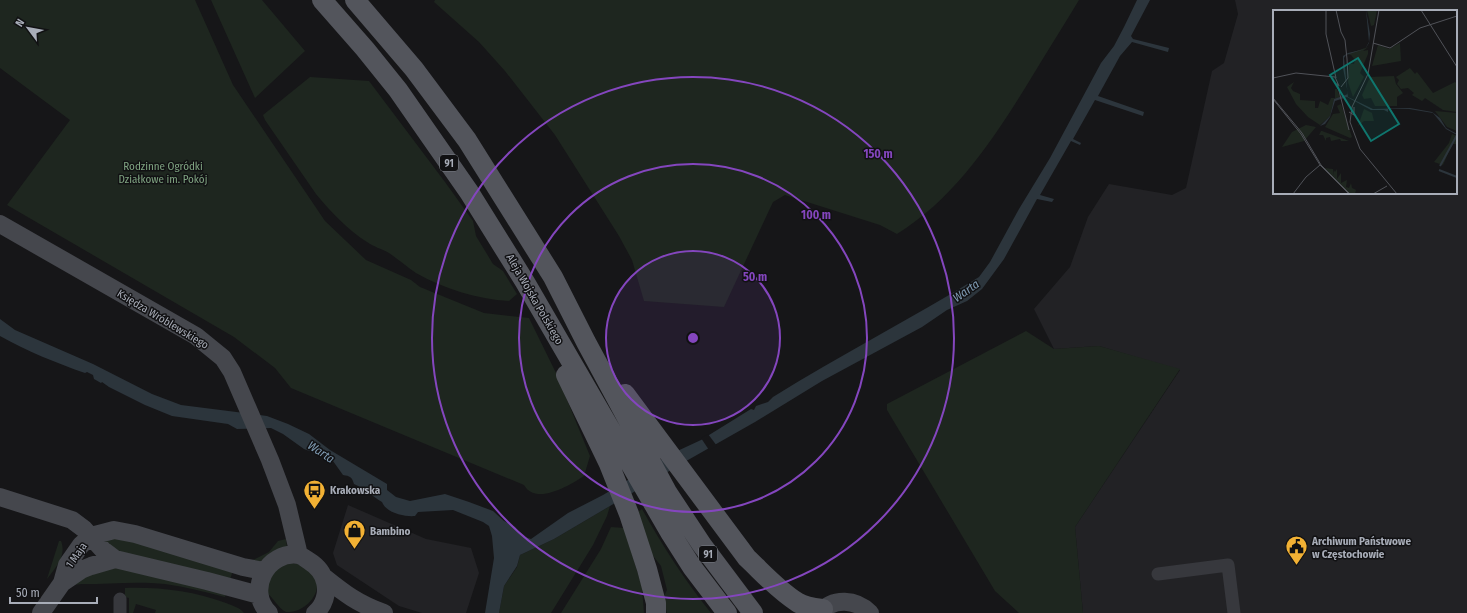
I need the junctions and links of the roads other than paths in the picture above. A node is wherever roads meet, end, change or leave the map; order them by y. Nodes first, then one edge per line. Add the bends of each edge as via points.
1 (322, 0) edge
2 (355, 0) edge
3 (0, 224) edge
4 (562, 347) junction
5 (645, 451) junction
6 (659, 496) junction
7 (0, 497) edge
8 (91, 536) junction
9 (299, 555) junction
10 (115, 559) junction
11 (264, 571) junction
12 (1158, 574) dead end
13 (324, 577) junction
14 (62, 583) junction
15 (259, 595) junction
16 (120, 599) dead end
17 (822, 611) edge
18 (41, 613) edge
19 (120, 613) edge
20 (269, 613) edge
21 (315, 613) edge
22 (384, 613) edge
23 (656, 613) edge
24 (727, 613) edge
25 (754, 613) edge
26 (870, 613) edge
27 (1234, 613) edge

1 - 4 main road, Aleja Wojska Polskiego / 91 via 365,49 422,123 473,198
2 - 5 main road, Aleja Wojska Polskiego / 91 via 414,69 467,140 553,277
3 - 9 main road, Księdza Wróblewskiego via 196,336 223,358 232,372 270,460 286,505
4 - 5 main road, Aleja Wojska Polskiego / 91
4 - 23 main road via 566,377 609,464 629,514 647,569 656,603
5 - 6 main road, Aleja Wojska Polskiego / 91
5 - 17 main road via 689,479 733,540 764,575 797,602
6 - 24 main road, Aleja Wojska Polskiego / 91 via 692,567
6 - 25 main road, Aleja Wojska Polskiego / 91 via 702,545
7 - 8 main road via 66,517
8 - 10 main road
8 - 11 main road, 1 Maja via 114,530 122,531
8 - 14 main road, 1 Maja via 67,565
9 - 11 main road via 278,559
9 - 13 main road via 314,563
10 - 14 main road, 1 Maja via 81,570
10 - 15 main road
11 - 15 main road
12 - 27 street via 1228,565
13 - 21 main road via 326,594
13 - 22 main road via 357,602
14 - 18 main road, 1 Maja
15 - 20 main road
16 - 19 street
17 - 26 main road via 831,604 843,601 852,602

